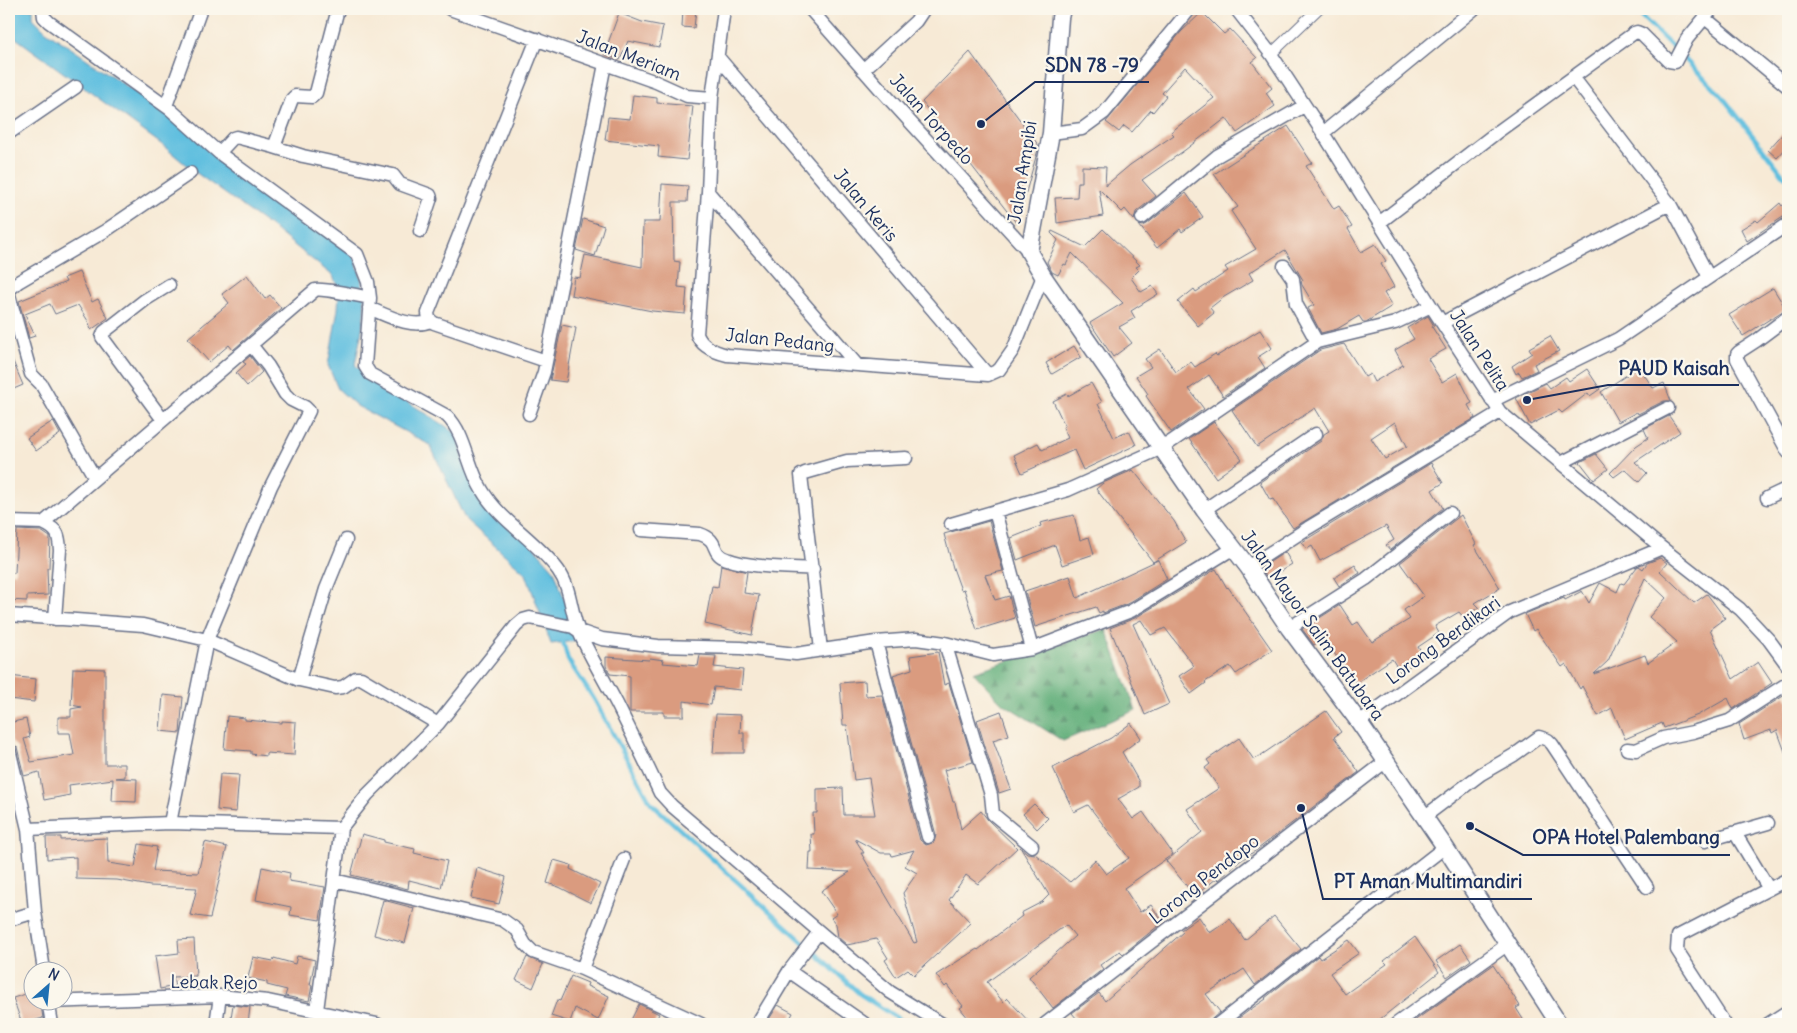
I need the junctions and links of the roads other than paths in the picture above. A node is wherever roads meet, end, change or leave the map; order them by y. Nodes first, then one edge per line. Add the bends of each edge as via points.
1 (43, 9) edge
2 (201, 9) edge
3 (338, 9) edge
4 (450, 9) edge
5 (724, 9) edge
6 (810, 9) edge
7 (924, 9) edge
8 (1062, 9) edge
9 (1190, 9) edge
10 (1236, 9) edge
11 (1318, 9) edge
12 (1474, 9) edge
13 (1709, 13) edge
14 (537, 39) junction
15 (1271, 54) junction
16 (718, 57) junction
17 (605, 64) junction
18 (863, 70) junction
19 (1573, 77) junction
20 (76, 87) dead end
21 (1788, 87) edge
22 (712, 98) junction
23 (166, 106) junction
24 (1304, 106) junction
25 (9, 133) edge
26 (1051, 133) junction
27 (1324, 133) junction
28 (274, 147) junction
29 (220, 153) junction
30 (190, 173) dead end
31 (708, 192) junction
32 (1670, 204) junction
33 (1142, 218) dead end
34 (1379, 223) junction
35 (1788, 224) edge
36 (420, 231) dead end
37 (1029, 252) junction
38 (1284, 266) dead end
39 (1043, 276) junction
40 (1709, 277) junction
41 (169, 285) dead end
42 (9, 293) edge
43 (368, 301) junction
44 (1431, 306) junction
45 (1788, 317) edge
46 (431, 321) junction
47 (1442, 323) junction
48 (1317, 342) junction
49 (251, 345) junction
50 (546, 362) junction
51 (857, 365) junction
52 (988, 375) junction
53 (1492, 401) junction
54 (1668, 408) dead end
55 (1500, 412) junction
56 (529, 414) dead end
57 (163, 420) junction
58 (1316, 434) dead end
59 (1162, 448) junction
60 (1788, 452) edge
61 (906, 458) dead end
62 (1562, 463) junction
63 (95, 478) junction
64 (1788, 488) edge
65 (1767, 498) dead end
66 (1204, 510) junction
67 (995, 511) junction
68 (1450, 513) dead end
69 (9, 522) edge
70 (43, 523) junction
71 (951, 524) dead end
72 (642, 530) dead end
73 (346, 540) dead end
74 (1234, 548) junction
75 (1662, 548) junction
76 (1248, 567) junction
77 (812, 569) junction
78 (9, 615) edge
79 (55, 619) junction
80 (1289, 628) junction
81 (576, 629) junction
82 (207, 640) junction
83 (876, 642) junction
84 (945, 643) junction
85 (1032, 649) junction
86 (821, 650) junction
87 (1788, 666) edge
88 (298, 680) junction
89 (1788, 683) edge
90 (1358, 722) junction
91 (438, 724) junction
92 (9, 749) edge
93 (1627, 749) dead end
94 (1385, 762) junction
95 (1424, 817) junction
96 (170, 823) junction
97 (1768, 823) dead end
98 (341, 828) junction
99 (28, 829) junction
100 (1735, 833) junction
101 (928, 837) dead end
102 (1705, 841) dead end
103 (1032, 846) dead end
104 (1445, 847) junction
105 (624, 859) dead end
106 (1788, 879) edge
107 (334, 880) junction
108 (1647, 887) dead end
109 (1769, 889) junction
110 (36, 912) junction
111 (9, 920) edge
112 (817, 934) junction
113 (1508, 944) junction
114 (43, 960) edge
115 (793, 966) junction
116 (582, 969) junction
117 (220, 996) junction
118 (72, 1001) edge
119 (49, 1010) edge
120 (317, 1010) junction
121 (1788, 1011) edge
122 (52, 1024) edge
123 (216, 1024) edge
124 (377, 1024) edge
125 (701, 1024) edge
126 (757, 1024) edge
127 (866, 1024) edge
128 (942, 1024) edge
129 (1045, 1024) edge
130 (1218, 1024) edge
131 (1396, 1024) edge
132 (1559, 1024) edge
133 (1725, 1024) edge
134 (1768, 1024) edge

1 - 23 street via 48,22
2 - 23 street
3 - 28 street via 316,93 312,97 295,96 292,99
4 - 14 street, Jalan Meriam
5 - 16 street, Jalan Pedang
6 - 18 street, Jalan Torpedo
7 - 18 street via 916,21
8 - 26 street, Jalan Ampibi
9 - 26 street via 1104,113 1082,129
10 - 15 street, Jalan Pelita
11 - 15 street
12 - 27 street
13 - 19 street via 1687,39 1677,61 1669,61 1637,32
13 - 21 street
14 - 17 street, Jalan Meriam
14 - 46 street via 428,313
15 - 24 street, Jalan Pelita
16 - 22 street, Jalan Pedang
16 - 52 street, Jalan Keris
17 - 22 street, Jalan Meriam via 687,96
17 - 50 street
18 - 37 street, Jalan Torpedo
19 - 32 street
19 - 34 street
20 - 25 street
22 - 31 street, Jalan Pedang
23 - 29 street
24 - 27 street, Jalan Pelita
24 - 33 street via 1217,156
26 - 37 street, Jalan Ampibi
27 - 34 street, Jalan Pelita
28 - 29 street via 234,137
28 - 36 street via 393,175 400,184 430,195
29 - 43 street via 356,254 368,282
30 - 42 street via 105,230 18,282
31 - 51 street
31 - 51 street, Jalan Pedang via 699,341 727,355
32 - 40 street
32 - 47 street
34 - 44 street, Jalan Pelita
35 - 40 street
37 - 39 street, Jalan Mayor Salim Batubara
38 - 48 street via 1293,279 1296,304
39 - 52 street via 1013,350 999,370
39 - 59 street, Jalan Mayor Salim Batubara
40 - 53 street via 1618,340
41 - 57 street via 145,300 102,336
42 - 63 street via 31,374 41,384
43 - 46 street via 396,319 421,325
43 - 49 street via 315,290
43 - 81 street via 365,366 370,374 454,423 483,492 558,570 567,587
44 - 47 street, Jalan Pelita
44 - 48 street via 1395,323
45 - 60 street via 1739,352 1736,359
46 - 50 street
47 - 53 street, Jalan Pelita
48 - 59 street
49 - 57 street
49 - 82 street via 285,394 309,412 271,486
50 - 56 street
51 - 52 street, Jalan Pedang
53 - 55 street, Jalan Pelita
54 - 62 street
55 - 62 street, Jalan Pelita
55 - 76 street
57 - 63 street
58 - 66 street
59 - 66 street, Jalan Mayor Salim Batubara
59 - 67 street via 1068,490
61 - 77 street via 847,460 801,475
62 - 75 street, Jalan Pelita
63 - 70 street
64 - 65 street
66 - 74 street, Jalan Mayor Salim Batubara
67 - 71 street
67 - 85 street
68 - 80 street via 1366,579
69 - 70 street
70 - 79 street via 54,528 59,540
72 - 77 street via 700,534 712,540 716,552 726,559 762,566
73 - 88 street via 326,589
74 - 76 street, Jalan Mayor Salim Batubara
74 - 85 street via 1131,611
75 - 87 street, Jalan Pelita via 1740,609
75 - 90 street, Lorong Berdikari via 1510,612
76 - 80 street, Jalan Mayor Salim Batubara
77 - 86 street
78 - 79 street
79 - 82 street via 143,625
80 - 90 street, Jalan Mayor Salim Batubara
81 - 86 street via 602,639 658,646 741,648 796,654
81 - 91 street via 530,618 523,620
81 - 112 street via 660,793
82 - 88 street
82 - 96 street
83 - 84 street via 916,639
83 - 86 street
83 - 101 street
84 - 85 street via 993,655
84 - 103 street via 991,795 993,814
88 - 91 street via 335,688 362,678
89 - 93 street via 1729,721 1663,738 1636,750
90 - 94 street, Jalan Mayor Salim Batubara
91 - 98 street via 367,795
92 - 99 street
94 - 95 street, Jalan Mayor Salim Batubara
94 - 129 street, Lorong Pendopo
95 - 104 street, Jalan Mayor Salim Batubara
95 - 108 street via 1481,774 1539,737 1544,738 1552,744
96 - 98 street
96 - 99 street
97 - 100 street
98 - 107 street
99 - 110 street
100 - 102 street
100 - 109 street
104 - 113 street, Jalan Mayor Salim Batubara
104 - 130 street
105 - 116 street
106 - 109 street
107 - 116 street via 503,920 517,930 530,949
107 - 120 street
109 - 133 street via 1678,936 1677,950
110 - 111 street
110 - 114 street
112 - 115 street
112 - 128 street via 890,992
113 - 131 street
113 - 132 street, Jalan Mayor Salim Batubara
115 - 126 street
115 - 127 street
116 - 125 street
117 - 118 street, Lebak Rejo
117 - 120 street, Lebak Rejo
117 - 123 street
119 - 122 street
120 - 124 street, Lebak Rejo
121 - 134 street

